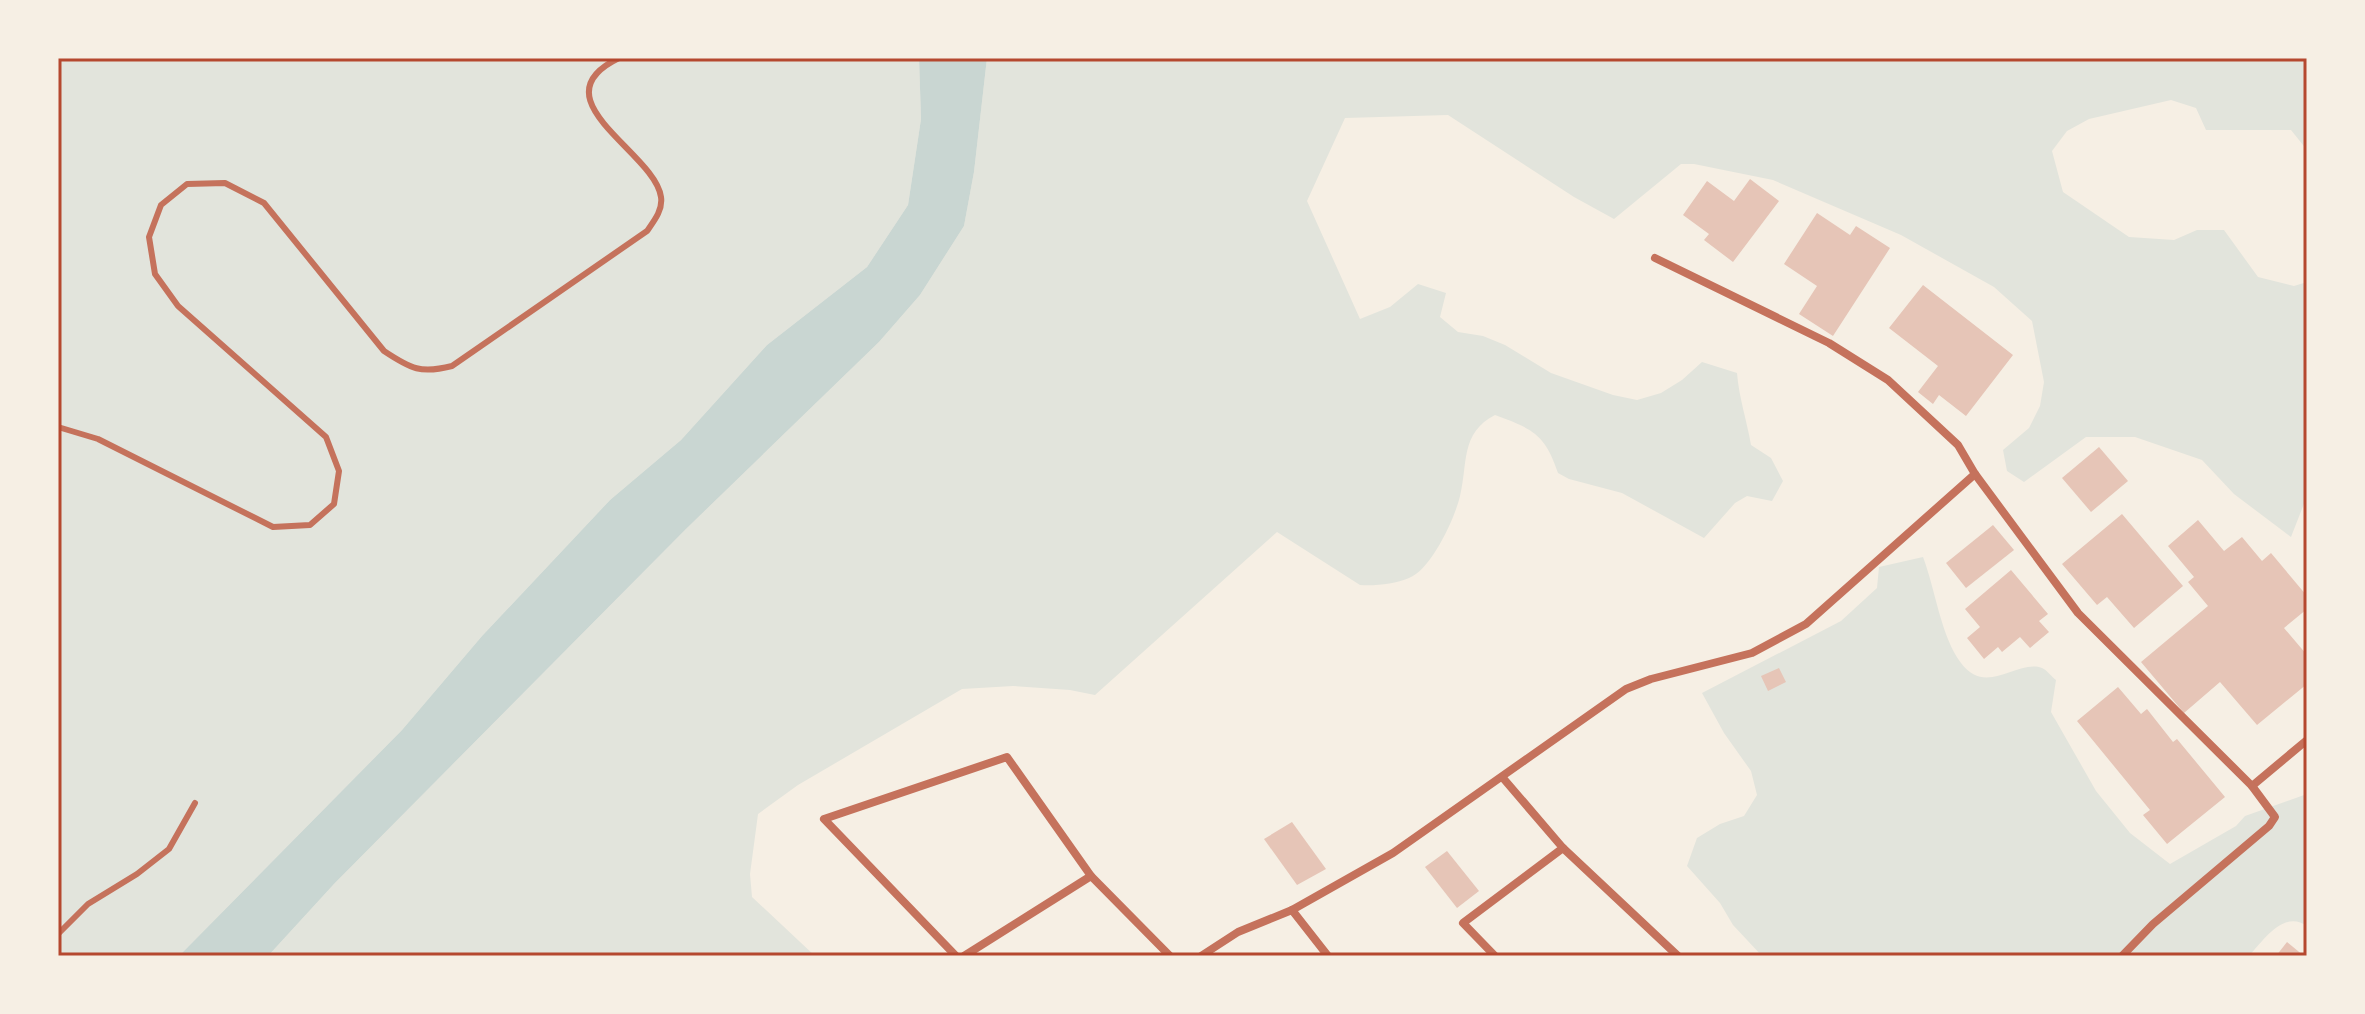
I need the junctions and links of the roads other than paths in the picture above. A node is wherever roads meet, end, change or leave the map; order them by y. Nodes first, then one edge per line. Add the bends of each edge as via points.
1 (619, 58) edge
2 (1655, 258) dead end
3 (58, 427) edge
4 (1975, 474) junction
5 (2307, 740) edge
6 (1503, 778) junction
7 (2252, 786) junction
8 (195, 803) dead end
9 (1563, 848) junction
10 (1091, 876) junction
11 (1292, 910) junction
12 (58, 934) edge
13 (956, 956) edge
14 (964, 956) edge
15 (1170, 956) edge
16 (1201, 956) edge
17 (1328, 956) edge
18 (1495, 956) edge
19 (1678, 956) edge
20 (2122, 956) edge

1 - 3 lane via 596,74 589,91 594,111 655,181 661,196 659,214 647,231 452,366 429,372 384,351 264,203 225,183 187,184 161,205 149,237 155,274 178,306 326,437 339,471 334,504 310,525 273,527 98,439
2 - 4 street via 1829,343 1888,380 1958,445
4 - 6 street via 1806,624 1752,653 1626,689
4 - 7 street via 2078,613
5 - 7 street
6 - 9 street
6 - 11 street via 1393,853
7 - 20 street via 2275,817 2269,826
8 - 12 lane via 169,849 88,904
9 - 18 street via 1463,923
9 - 19 street
10 - 13 street via 1007,757 824,819
10 - 14 street
10 - 15 street
11 - 16 street via 1238,932
11 - 17 street

